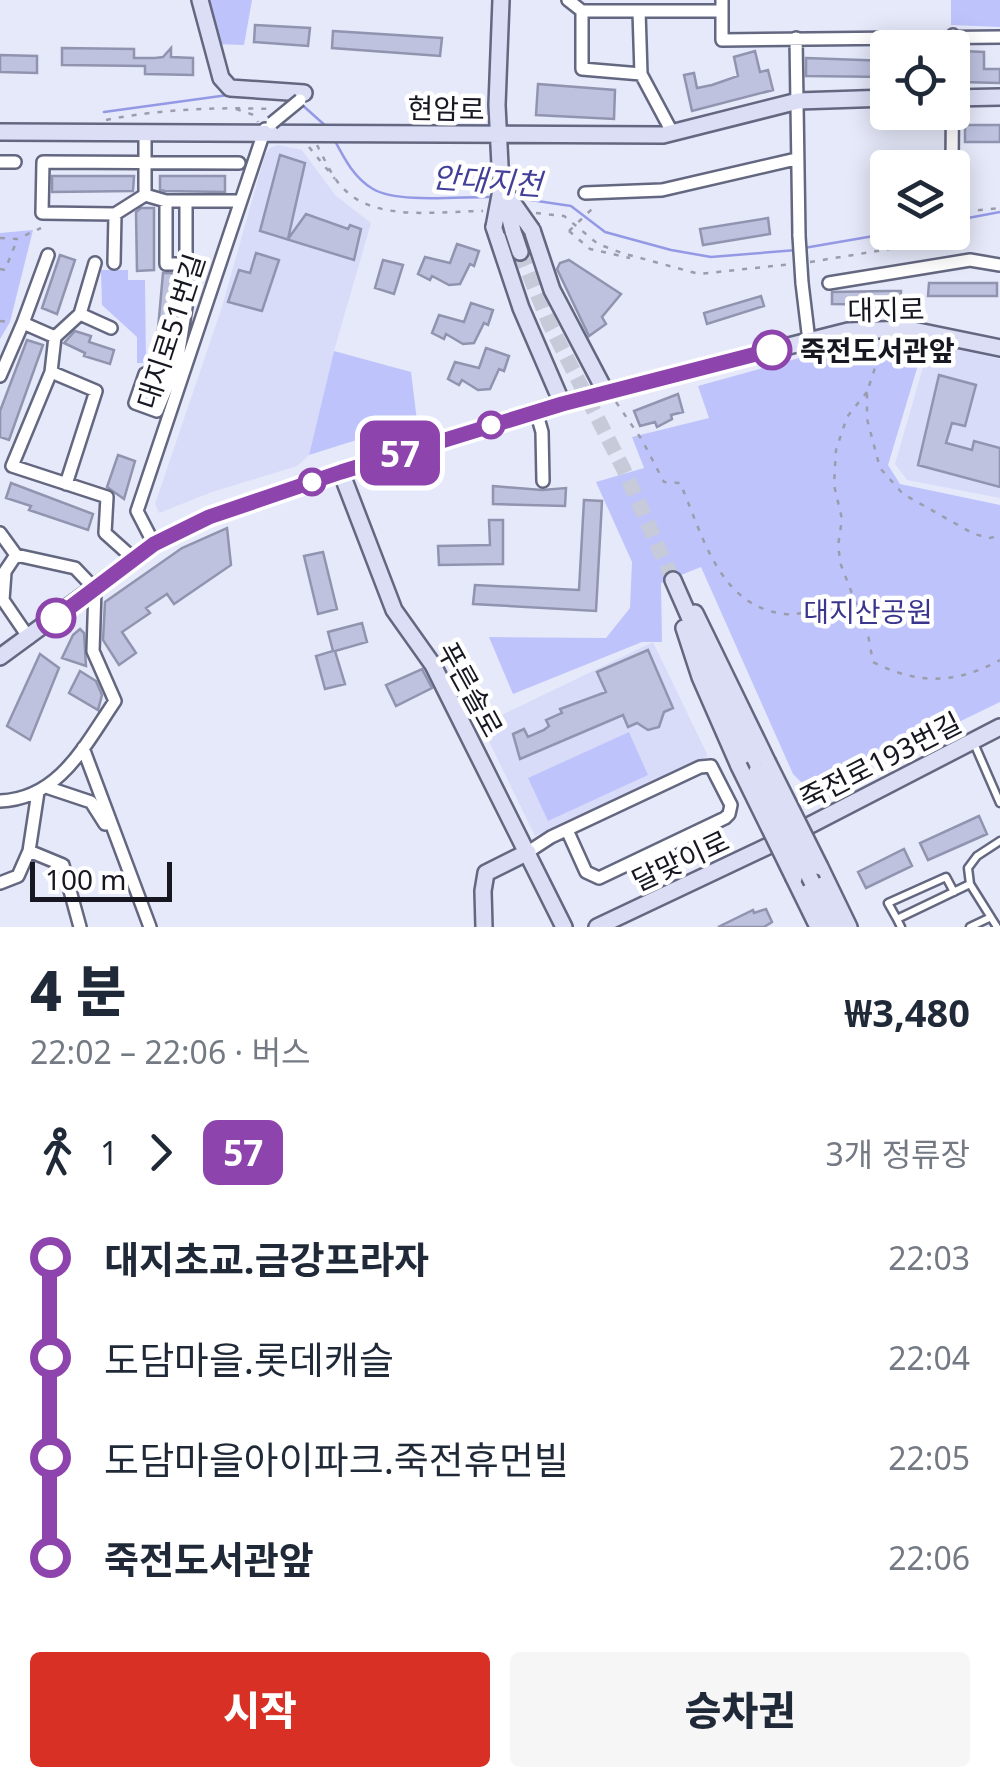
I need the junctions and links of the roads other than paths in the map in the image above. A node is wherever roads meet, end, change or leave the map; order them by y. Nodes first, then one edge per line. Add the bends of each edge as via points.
1 (200, 0) edge
2 (501, 0) edge
3 (568, 0) edge
4 (722, 5) edge
5 (582, 11) junction
6 (640, 11) junction
7 (970, 36) edge
8 (1000, 36) edge
9 (870, 37) edge
10 (796, 38) junction
11 (641, 74) junction
12 (302, 97) joint
13 (1000, 97) edge
14 (970, 98) edge
15 (870, 99) edge
16 (798, 101) junction
17 (267, 128) junction
18 (0, 132) edge
19 (145, 132) junction
20 (672, 132) junction
21 (500, 134) junction
22 (796, 159) junction
23 (0, 162) edge
24 (15, 162) dead end
25 (145, 162) junction
26 (238, 163) dead end
27 (501, 186) junction
28 (585, 193) dead end
29 (145, 195) junction
30 (186, 201) junction
31 (240, 201) junction
32 (166, 202) junction
33 (115, 214) junction
34 (520, 252) tunnel mouth
35 (48, 255) dead end
36 (95, 263) dead end
37 (114, 264) dead end
38 (186, 264) junction
39 (1000, 265) edge
40 (829, 283) dead end
41 (80, 314) junction
42 (23, 323) junction
43 (111, 328) dead end
44 (55, 337) junction
45 (808, 341) junction
46 (1000, 348) edge
47 (51, 372) junction
48 (0, 376) edge
49 (167, 381) dead end
50 (608, 391) junction
51 (562, 404) junction
52 (536, 411) junction
53 (6, 466) edge
54 (341, 472) junction
55 (543, 482) dead end
56 (66, 484) junction
57 (0, 533) edge
58 (154, 544) junction
59 (16, 556) junction
60 (134, 559) junction
61 (3, 576) edge
62 (95, 589) junction
63 (29, 638) junction
64 (0, 657) edge
65 (1000, 727) edge
66 (972, 740) junction
67 (83, 748) junction
68 (762, 766) junction
69 (43, 790) junction
70 (0, 801) edge
71 (1000, 803) edge
72 (566, 830) junction
73 (784, 839) joint
74 (1000, 841) edge
75 (118, 845) junction
76 (29, 851) junction
77 (528, 852) junction
78 (0, 883) edge
79 (970, 884) junction
80 (954, 892) junction
81 (990, 918) junction
82 (899, 923) edge
83 (80, 927) edge
84 (150, 927) edge
85 (484, 927) edge
86 (564, 927) edge
87 (597, 927) edge
88 (818, 927) edge
89 (834, 927) edge
90 (849, 927) edge
91 (970, 927) edge
92 (997, 927) edge

1 - 12 street via 221,78 230,88
2 - 21 street
3 - 5 street
4 - 6 street
4 - 10 street via 722,40
5 - 6 street
5 - 11 street via 582,69
6 - 11 street
7 - 8 street
9 - 10 street
10 - 16 street
11 - 20 street
12 - 17 street, bridge
13 - 14 street
15 - 16 street, 현암로
16 - 20 street, 현암로
16 - 22 street
17 - 19 street, 현암로
17 - 21 street, 현암로
17 - 31 street, 대지로51번길
18 - 19 street, 현암로
19 - 25 street
20 - 21 street, 현암로
21 - 27 street
22 - 28 street via 662,190
22 - 45 street, bridge
23 - 24 street
25 - 26 street
25 - 29 street
25 - 33 street via 43,162 42,212
27 - 34 street, bridge
27 - 50 street, bridge via 532,230 552,290
27 - 51 street, bridge via 494,227
29 - 32 street
29 - 33 street
30 - 31 street
30 - 32 street
30 - 38 street
31 - 58 street, 대지로51번길 via 137,511
32 - 38 street via 166,264
33 - 37 street
35 - 42 street
36 - 41 street
38 - 49 street via 177,363
39 - 40 street via 970,260
41 - 43 street
41 - 44 street
42 - 44 street
42 - 48 street
44 - 47 street
45 - 46 street, 대지로 via 888,328
45 - 50 street, 대지로
47 - 53 street
47 - 56 street via 96,391
50 - 51 street, 대지로
51 - 52 street, 대지로
52 - 54 street, 대지로
52 - 55 street
53 - 56 street
54 - 58 street, 대지로 via 209,517
54 - 77 street, 푸른솔로 via 394,610 432,665
56 - 60 street via 107,497 106,534
57 - 59 street
58 - 60 street, 대지로
59 - 61 street
59 - 62 street via 75,568
60 - 62 street, 대지로
61 - 63 street via 2,600
62 - 63 street, 대지로
62 - 67 street via 92,651 115,701
63 - 64 street, 대지로
65 - 66 street, 죽전로193번길
66 - 71 lane
66 - 73 street, 죽전로193번길
67 - 69 street
67 - 75 street
68 - 88 street, bridge via 673,580 688,646
68 - 89 street, bridge
68 - 90 street, bridge
69 - 70 street
69 - 75 street via 91,802
69 - 76 street
72 - 72 street via 706,766 730,805 725,818 599,878 586,872
72 - 77 street
73 - 87 street, 달맞이로
74 - 79 lane via 976,856 968,868
75 - 84 street
76 - 78 street via 18,876
76 - 83 street via 63,865
77 - 85 street via 486,873
77 - 86 street, 푸른솔로
79 - 80 lane
79 - 81 lane
80 - 82 lane
80 - 82 lane via 946,876 888,903
81 - 91 lane
81 - 92 lane

